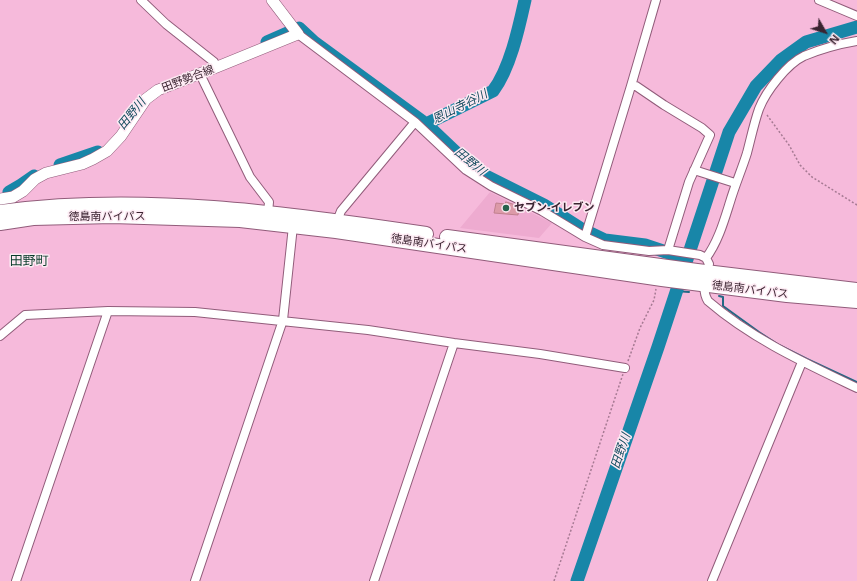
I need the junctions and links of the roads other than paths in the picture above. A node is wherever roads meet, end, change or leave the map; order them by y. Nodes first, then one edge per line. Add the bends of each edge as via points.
1 (141, 0) edge
2 (272, 0) edge
3 (656, 0) edge
4 (820, 0) edge
5 (857, 16) edge
6 (298, 34) junction
7 (857, 41) edge
8 (216, 65) junction
9 (200, 74) junction
10 (631, 86) junction
11 (414, 122) junction
12 (697, 171) junction
13 (733, 182) junction
14 (0, 200) edge
15 (0, 212) edge
16 (268, 213) junction
17 (337, 221) junction
18 (0, 223) edge
19 (293, 226) junction
20 (587, 233) junction
21 (670, 250) junction
22 (702, 270) junction
23 (661, 275) junction
24 (857, 290) edge
25 (857, 301) edge
26 (108, 311) junction
27 (283, 320) junction
28 (0, 336) edge
29 (454, 343) junction
30 (802, 362) junction
31 (625, 368) road end
32 (857, 388) edge
33 (16, 581) edge
34 (195, 581) edge
35 (374, 581) edge
36 (712, 581) edge

1 - 8 street
2 - 6 main road
3 - 10 street
4 - 5 street
6 - 8 main road, 田野勢合線
6 - 11 street
7 - 13 street via 803,57 783,72 759,108 747,153
8 - 9 main road, 田野勢合線
9 - 14 main road, 田野勢合線 via 158,90 146,99 107,151 82,164 46,173 13,197
9 - 16 street via 250,177 269,202
10 - 12 street via 636,86 710,135
10 - 20 street
11 - 17 street via 341,211
11 - 20 street via 478,179
12 - 13 street
12 - 21 street via 689,182
13 - 22 street via 724,219
15 - 16 highway, 徳島南バイパス via 36,207 105,204 224,208
16 - 17 highway, 徳島南バイパス
17 - 23 highway, 徳島南バイパス via 453,238
18 - 19 highway, 徳島南バイパス via 34,218 112,216 240,220
19 - 23 highway, 徳島南バイパス
19 - 27 street
20 - 21 street via 603,245 649,251
21 - 22 street
22 - 23 highway, 徳島南バイパス
22 - 24 highway, 徳島南バイパス
22 - 25 highway, 徳島南バイパス via 787,295
22 - 30 street via 704,295 715,308 746,330
26 - 27 street via 195,312
26 - 28 street via 24,315
26 - 33 street
27 - 29 street
27 - 34 street
29 - 31 street
29 - 35 street
30 - 32 street
30 - 36 street

